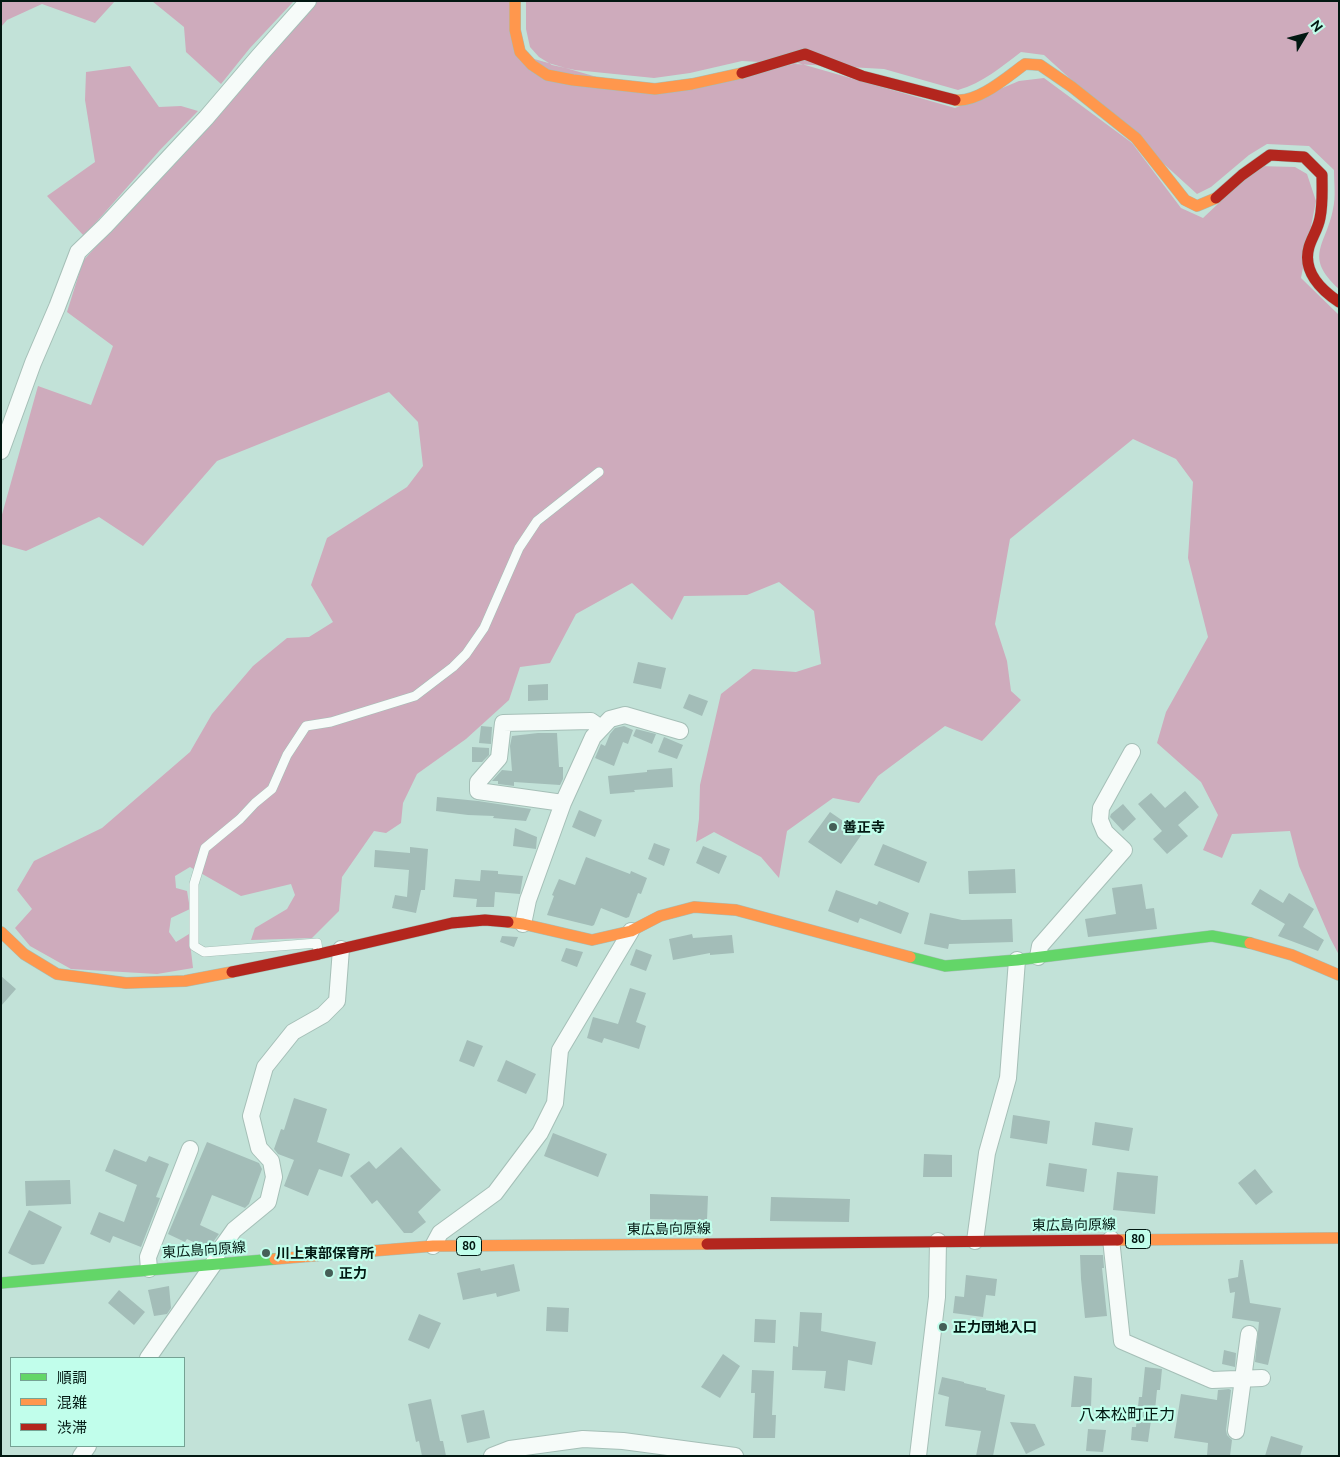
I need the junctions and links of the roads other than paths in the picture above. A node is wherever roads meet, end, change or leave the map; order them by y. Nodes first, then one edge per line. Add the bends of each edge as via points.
1 (308, 1) edge
2 (515, 1) edge
3 (1339, 302) edge
4 (1, 451) edge
5 (599, 472) dead end
6 (601, 728) junction
7 (680, 731) dead end
8 (1132, 752) dead end
9 (563, 803) junction
10 (522, 924) junction
11 (631, 931) junction
12 (1, 932) edge
13 (341, 949) junction
14 (319, 954) junction
15 (1038, 956) junction
16 (1017, 960) junction
17 (1339, 975) edge
18 (190, 1149) dead end
19 (1339, 1238) edge
20 (1111, 1240) junction
21 (938, 1241) junction
22 (976, 1241) junction
23 (433, 1246) junction
24 (213, 1265) junction
25 (149, 1269) junction
26 (1, 1283) edge
27 (1249, 1334) dead end
28 (149, 1357) edge
29 (1262, 1378) dead end
30 (1244, 1379) junction
31 (1236, 1431) dead end
32 (492, 1456) edge
33 (735, 1456) edge
34 (918, 1456) edge

1 - 4 street via 206,118 78,252
2 - 3 street via 520,52 547,75 574,80 655,89 727,76 805,54 862,76 958,101 991,89 1025,64 1040,65 1136,138 1185,200 1197,206 1218,197 1270,155 1304,157 1322,175 1322,207 1307,252 1310,270 1317,284
5 - 14 lane via 537,521 519,548 484,628 453,667 415,696 331,722 306,726 287,755 272,789 205,848 194,884 194,946 204,952 317,943
6 - 7 street via 610,720 625,715
6 - 9 street via 593,737
6 - 9 street via 591,721 503,723 499,758 478,782 478,791
8 - 15 street via 1101,808 1100,820 1105,832 1124,850 1040,946
9 - 10 street
10 - 11 street via 592,940
10 - 13 street via 485,920 452,924
11 - 16 street via 660,916 694,907 736,910 945,966
11 - 23 street via 560,1050 555,1103 540,1133 495,1193 440,1233
12 - 14 street via 24,954 57,974 126,984 186,981
13 - 14 street
13 - 24 street via 337,1001 323,1015 293,1032 265,1068 251,1116 259,1148 271,1161 274,1177 268,1202 234,1230
15 - 16 street
15 - 17 street via 1212,936 1269,946
16 - 22 street via 1008,1078 987,1152
18 - 25 street via 148,1257
19 - 20 street, 東広島向原線 / 80
20 - 22 street, 東広島向原線 / 80
20 - 30 street via 1122,1341 1212,1380
21 - 22 street, 東広島向原線 / 80
21 - 23 street, 東広島向原線 / 80
21 - 34 street via 938,1297
23 - 24 street, 東広島向原線 / 80
24 - 25 street, 東広島向原線 / 80
24 - 28 street
25 - 26 street, 東広島向原線 / 80
27 - 30 street
29 - 30 street
30 - 31 street
32 - 33 street via 510,1449 583,1439 623,1440

